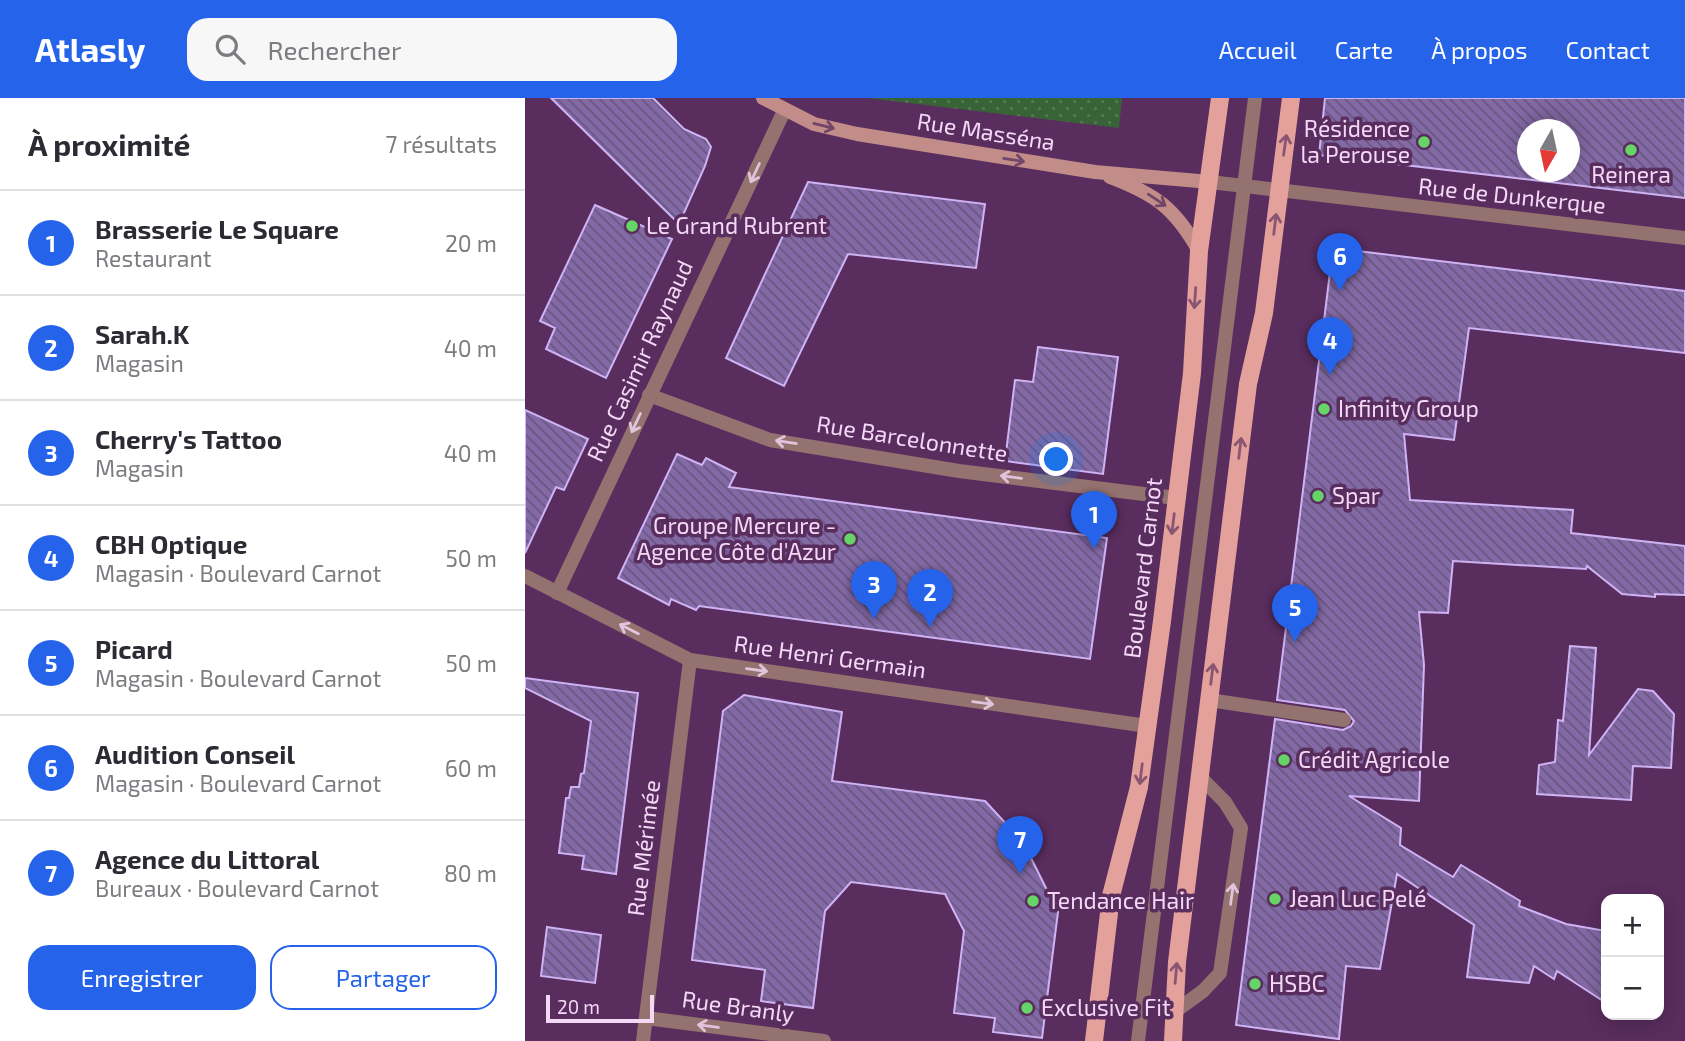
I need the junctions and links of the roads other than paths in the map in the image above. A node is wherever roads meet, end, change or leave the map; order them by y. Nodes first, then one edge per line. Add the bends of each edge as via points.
1 (762, 98) edge
2 (1220, 98) edge
3 (1255, 98) edge
4 (1291, 98) edge
5 (784, 111) junction
6 (1095, 172) junction
7 (1210, 182) junction
8 (1243, 187) junction
9 (1278, 192) junction
10 (1685, 238) edge
11 (1199, 251) junction
12 (649, 395) junction
13 (1176, 498) junction
14 (525, 576) edge
15 (558, 593) junction
16 (690, 660) junction
17 (1209, 700) junction
18 (1344, 720) dead end
19 (1147, 726) junction
20 (1200, 778) junction
21 (1173, 1013) junction
22 (646, 1018) junction
23 (643, 1041) edge
24 (824, 1041) edge
25 (1094, 1041) edge
26 (1138, 1041) edge
27 (1173, 1041) edge

1 - 5 main road, Rue Masséna
2 - 7 main road, Boulevard Carnot
3 - 8 street
9 -> 4 main road
5 -> 6 main road, Rue Masséna via 857,134
5 -> 12 street, Rue Casimir Raynaud
6 - 7 main road, Rue Masséna
6 -> 11 main road via 1135,186 1174,212
7 - 8 street, Rue de Dunkerque
7 - 11 main road, Boulevard Carnot
8 - 9 street, Rue de Dunkerque
8 - 26 street
9 - 10 street, Rue de Dunkerque
17 -> 9 main road via 1248,384 1264,313
11 -> 13 main road, Boulevard Carnot via 1192,373
13 -> 12 street, Rue Barcelonnette via 959,471 770,440
12 -> 15 street, Rue Casimir Raynaud
13 -> 19 main road, Boulevard Carnot
14 - 15 street, Rue Henri Germain
16 -> 15 street, Rue Henri Germain
16 -> 19 street, Rue Henri Germain
16 - 22 street, Rue Mérimée
17 - 18 street
17 - 20 main road
19 -> 25 main road, Boulevard Carnot via 1133,817 1111,896
21 -> 20 main road
21 -> 20 street via 1220,973 1241,828 1225,802
21 - 27 main road
22 - 23 street, Rue Mérimée
24 -> 22 street, Rue Branly

